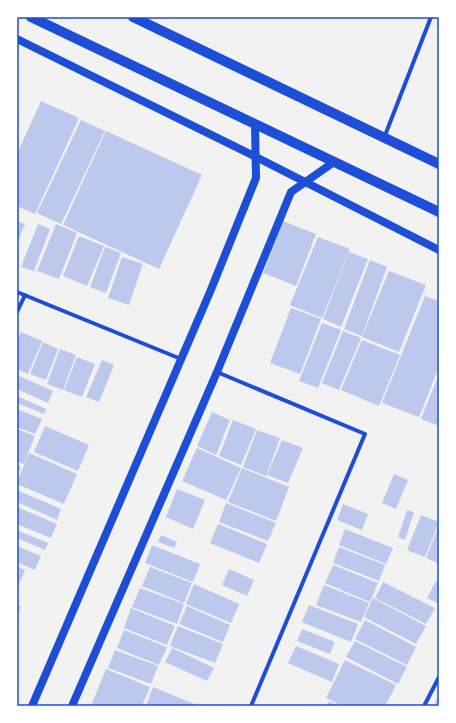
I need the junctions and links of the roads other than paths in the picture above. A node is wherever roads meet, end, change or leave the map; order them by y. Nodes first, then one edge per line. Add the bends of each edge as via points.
1 (31, 17) edge
2 (133, 17) edge
3 (431, 17) edge
4 (17, 39) edge
5 (255, 124) junction
6 (384, 138) junction
7 (256, 157) junction
8 (334, 162) junction
9 (439, 164) edge
10 (306, 182) junction
11 (439, 212) edge
12 (439, 250) edge
13 (17, 292) edge
14 (25, 295) junction
15 (17, 312) edge
16 (181, 359) junction
17 (217, 372) junction
18 (439, 677) edge
19 (32, 706) edge
20 (72, 706) edge
21 (252, 706) edge
22 (424, 706) edge

1 - 5 main road
2 - 6 main road
3 - 6 street
4 - 7 main road
5 - 7 main road
5 - 8 main road
6 - 9 main road
7 - 10 main road
7 - 16 main road via 256,178
8 - 10 main road
8 - 11 main road
10 - 12 main road
10 - 17 main road via 292,192
13 - 14 street
14 - 15 street
14 - 16 street
16 - 19 main road
17 - 20 main road
17 - 21 street via 365,434
18 - 22 street

